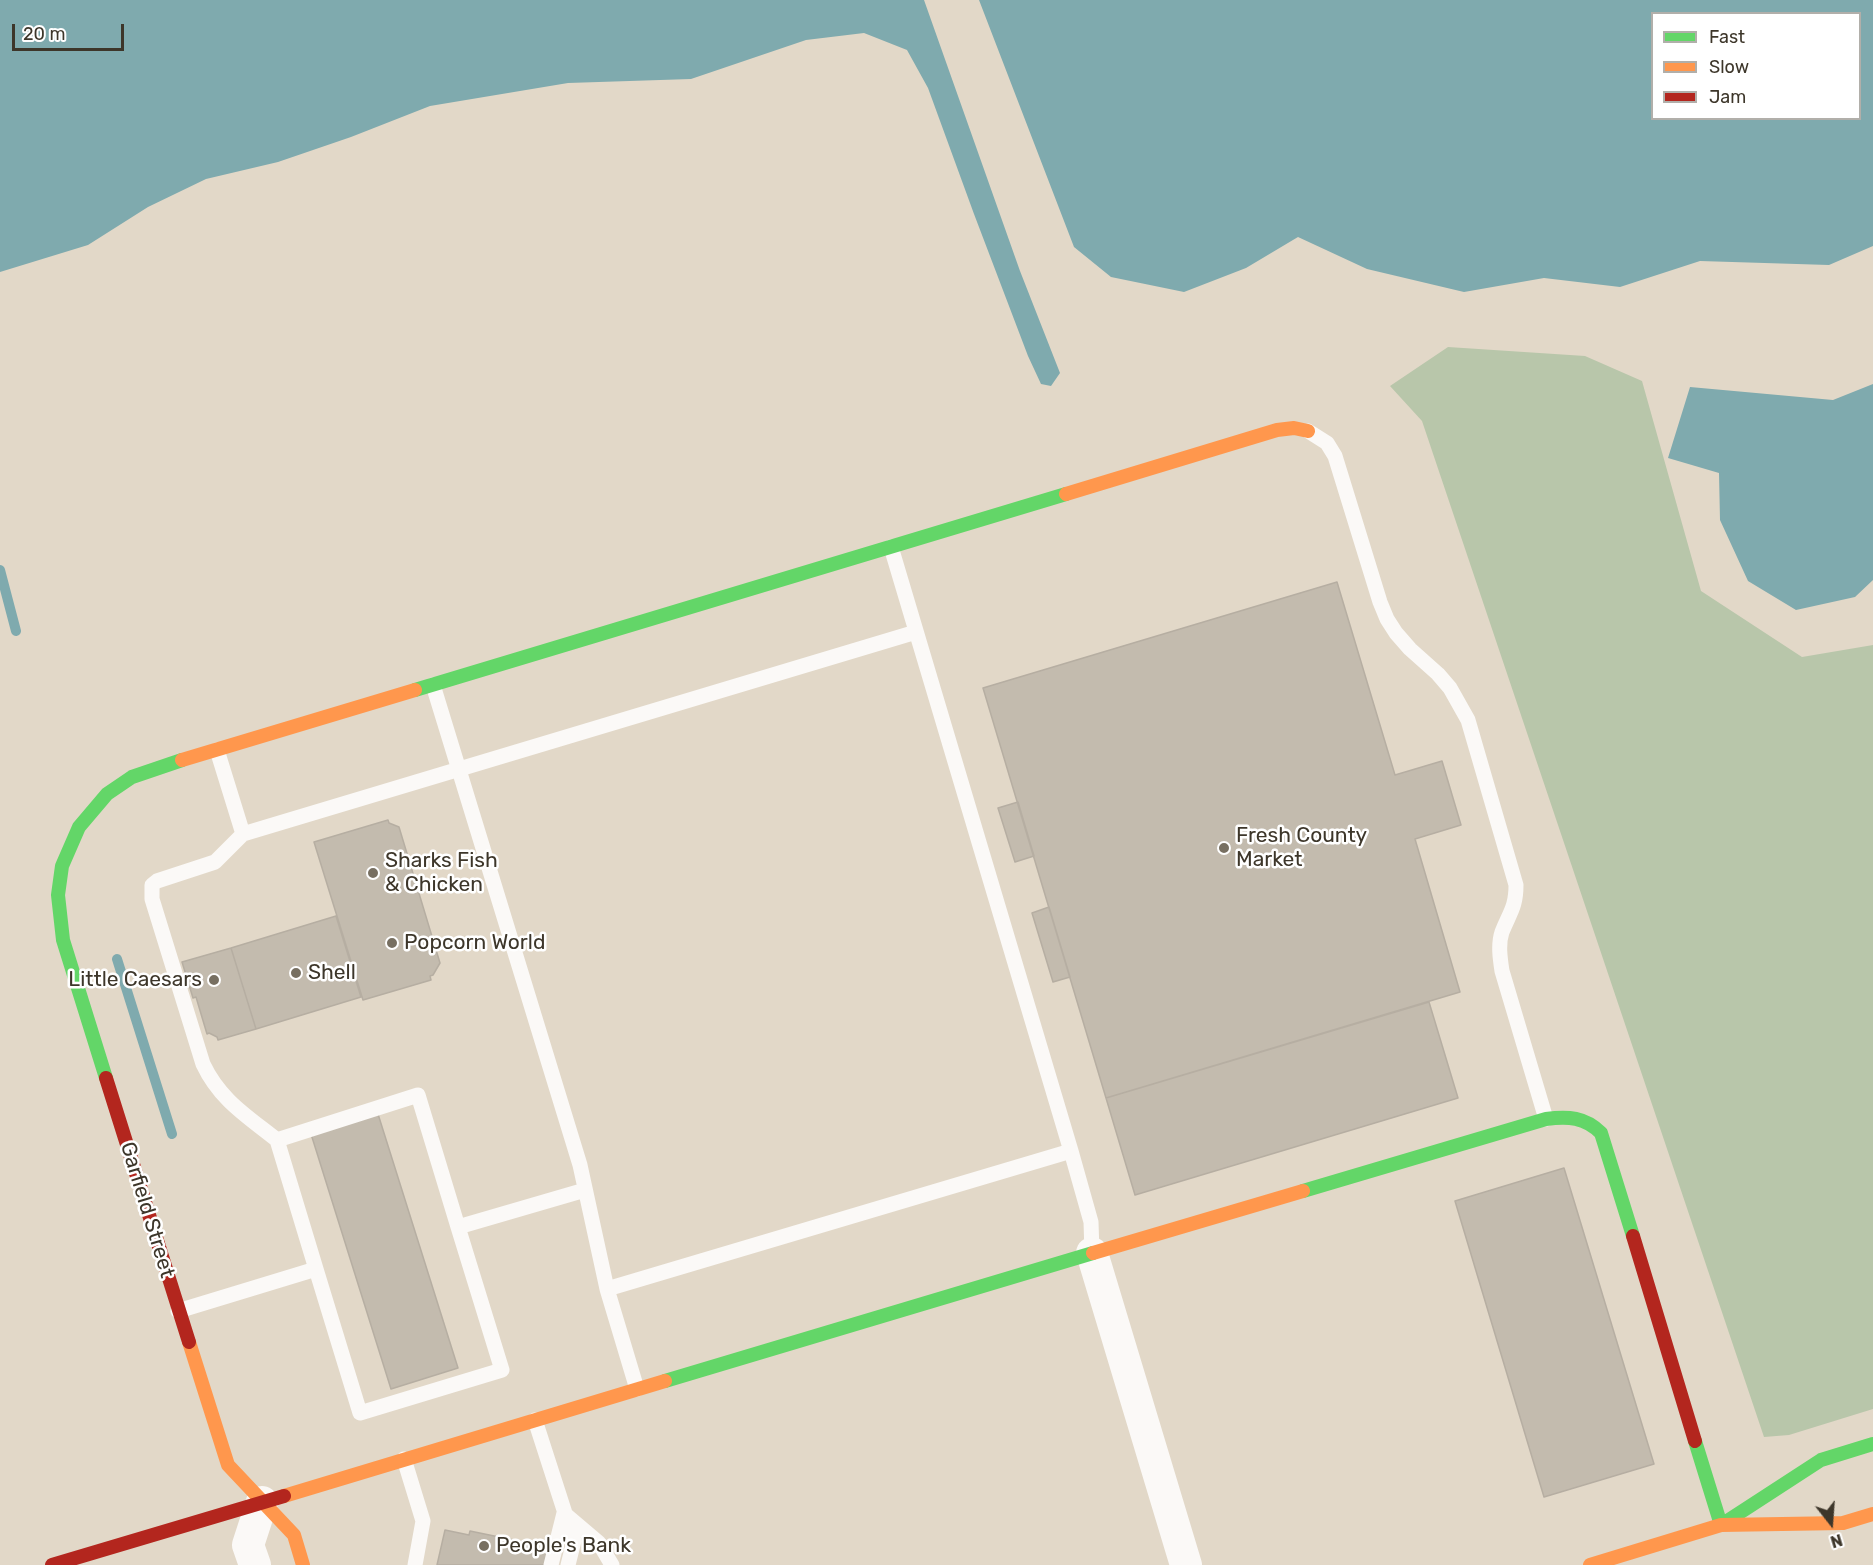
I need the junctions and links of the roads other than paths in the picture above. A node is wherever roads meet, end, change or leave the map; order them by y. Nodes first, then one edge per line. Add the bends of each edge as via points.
1 (1308, 431) joint
2 (891, 547) junction
3 (916, 632) junction
4 (433, 685) junction
5 (217, 750) junction
6 (459, 769) junction
7 (243, 834) junction
8 (1545, 1119) junction
9 (277, 1140) junction
10 (1071, 1151) junction
11 (585, 1190) junction
12 (458, 1227) junction
13 (1092, 1253) junction
14 (316, 1269) junction
15 (607, 1289) junction
16 (178, 1311) junction
17 (637, 1389) junction
18 (535, 1420) junction
19 (1873, 1444) edge
20 (404, 1459) junction
21 (262, 1502) junction
22 (564, 1513) junction
23 (1873, 1514) edge
24 (1721, 1525) junction
25 (574, 1541) junction
26 (52, 1565) edge
27 (255, 1565) edge
28 (303, 1565) edge
29 (415, 1565) edge
30 (551, 1565) edge
31 (568, 1565) edge
32 (581, 1565) edge
33 (612, 1565) edge
34 (1186, 1565) edge
35 (1590, 1565) edge

1 - 2 street, Garfield Street via 1277,430
1 - 8 lane via 1327,443 1335,456 1387,619 1410,649 1450,688 1468,720 1516,885 1513,911 1502,933 1500,958
2 - 3 lane
2 - 4 street, Garfield Street
3 - 6 lane
3 - 10 lane
4 - 5 street, Garfield Street
4 - 6 lane
5 - 7 lane
5 - 16 street, Garfield Street via 119,784 79,827 65,853 59,880 63,940
6 - 7 lane
6 - 11 lane
7 - 9 lane via 215,862 157,881 151,891 208,1075 232,1104
8 - 13 street
8 - 24 street via 1576,1117 1593,1124 1601,1133
9 - 12 lane via 418,1095
9 - 14 lane
10 - 13 lane via 1091,1222
10 - 15 lane
11 - 12 lane
11 - 15 lane
12 - 14 lane via 502,1370 360,1413
13 - 17 street
13 - 34 street
14 - 16 lane
15 - 17 lane
16 - 21 street, Garfield Street via 228,1465
17 - 18 street
18 - 20 street
18 - 22 lane
19 - 24 street via 1821,1460
20 - 21 street
20 - 29 lane via 423,1521
21 - 26 street
21 - 27 street via 248,1545
21 - 28 street, Garfield Street via 294,1535
22 - 25 lane
22 - 30 lane
22 - 33 lane via 599,1543
23 - 24 street via 1843,1523
24 - 35 street
25 - 31 lane
25 - 32 lane

